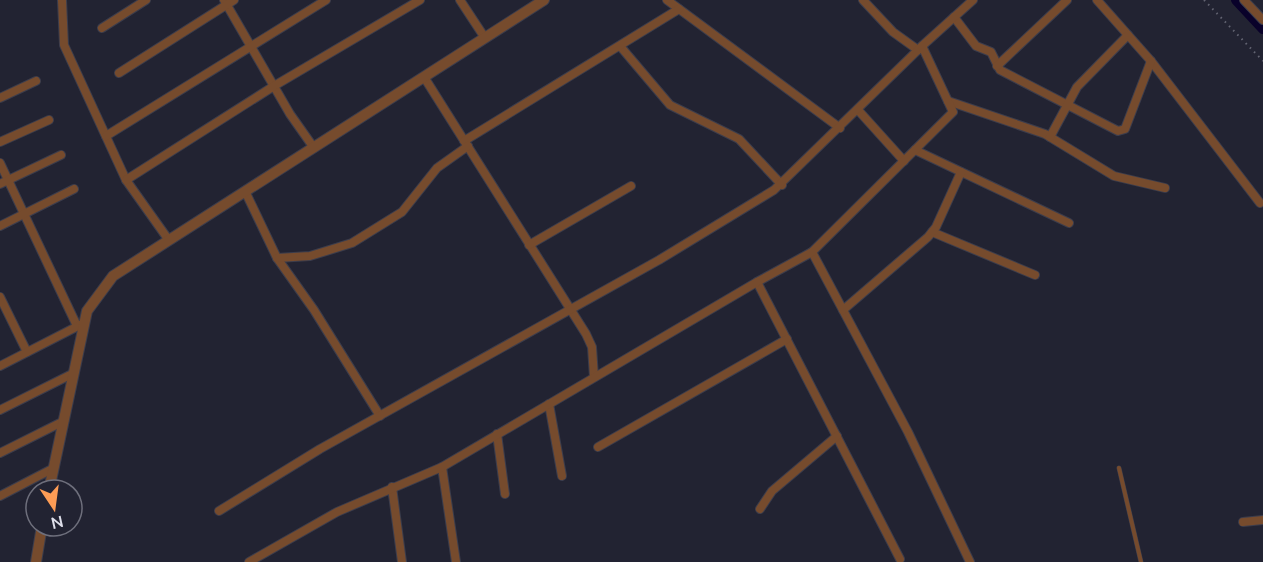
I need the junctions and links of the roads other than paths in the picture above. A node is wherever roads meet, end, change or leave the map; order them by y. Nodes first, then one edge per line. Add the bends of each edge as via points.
1 (62, 0) edge
2 (146, 0) edge
3 (326, 0) edge
4 (420, 0) edge
5 (460, 0) edge
6 (544, 0) edge
7 (667, 0) edge
8 (862, 0) edge
9 (973, 0) edge
10 (1067, 0) edge
11 (1096, 0) edge
12 (1244, 0) edge
13 (228, 2) edge
14 (679, 9) junction
15 (954, 17) junction
16 (1263, 20) edge
17 (102, 28) dead end
18 (1128, 35) junction
19 (485, 38) junction
20 (251, 46) junction
21 (620, 46) junction
22 (920, 48) junction
23 (1151, 61) junction
24 (997, 66) junction
25 (119, 73) dead end
26 (424, 77) junction
27 (36, 81) dead end
28 (274, 86) junction
29 (0, 98) edge
30 (948, 101) junction
31 (1067, 105) junction
32 (858, 110) junction
33 (49, 120) dead end
34 (840, 128) junction
35 (106, 136) junction
36 (1050, 137) junction
37 (0, 142) edge
38 (466, 144) junction
39 (314, 148) junction
40 (915, 150) junction
41 (61, 155) dead end
42 (904, 161) junction
43 (0, 163) edge
44 (961, 172) junction
45 (126, 180) junction
46 (4, 182) edge
47 (782, 185) junction
48 (631, 186) dead end
49 (1165, 188) dead end
50 (74, 189) dead end
51 (245, 191) junction
52 (1260, 202) dead end
53 (24, 213) junction
54 (1068, 223) dead end
55 (0, 226) edge
56 (932, 232) junction
57 (168, 239) junction
58 (529, 245) junction
59 (812, 252) junction
60 (278, 258) junction
61 (1035, 275) dead end
62 (757, 282) junction
63 (0, 297) edge
64 (570, 310) junction
65 (843, 310) junction
66 (81, 325) junction
67 (788, 339) junction
68 (27, 352) junction
69 (0, 366) edge
70 (74, 373) junction
71 (594, 377) junction
72 (549, 404) junction
73 (0, 410) edge
74 (380, 416) junction
75 (64, 421) junction
76 (497, 434) junction
77 (837, 436) junction
78 (598, 447) dead end
79 (0, 453) edge
80 (442, 467) junction
81 (54, 468) junction
82 (1119, 468) dead end
83 (562, 476) dead end
84 (52, 478) edge
85 (392, 487) junction
86 (505, 494) dead end
87 (0, 496) edge
88 (760, 509) dead end
89 (219, 511) dead end
90 (1263, 520) edge
91 (1243, 522) dead end
92 (40, 538) edge
93 (968, 558) edge
94 (900, 559) dead end
95 (36, 562) edge
96 (249, 562) edge
97 (402, 562) edge
98 (456, 562) edge
99 (1141, 562) edge

1 - 35 street via 64,45
2 - 17 street
3 - 20 street
4 - 28 street
5 - 19 street
6 - 19 street
7 - 14 street
8 - 22 street via 893,32
9 - 15 street
10 - 24 street
11 - 18 street
12 - 16 street
13 - 20 street
13 - 25 street
14 - 21 street
14 - 34 street
15 - 22 street
15 - 24 street via 976,46 991,52
18 - 23 street
18 - 31 street via 1093,68
19 - 26 street
20 - 28 street
20 - 35 street
21 - 38 street
21 - 47 street via 670,105 739,139
22 - 30 street
22 - 32 street
23 - 31 street via 1122,131
23 - 52 street
24 - 31 street
26 - 38 street
26 - 39 street
27 - 29 street
28 - 39 street
28 - 45 street
30 - 36 street
30 - 40 street via 953,112
31 - 36 street
32 - 34 street
32 - 42 street
33 - 37 street
34 - 47 street
35 - 45 street
36 - 49 street via 1114,176
38 - 58 street
38 - 60 street via 437,168 402,212 352,243 310,256
39 - 51 street
40 - 42 street
40 - 44 street
41 - 46 street
42 - 59 street
43 - 46 street
44 - 54 street
44 - 56 street
45 - 57 street
46 - 53 street
47 - 64 street
48 - 58 street
50 - 53 street
51 - 57 street
51 - 60 street
53 - 55 street
53 - 66 street
56 - 61 street
56 - 65 street
57 - 66 street via 113,276
58 - 64 street
59 - 62 street
59 - 65 street
60 - 74 street
62 - 67 street
62 - 71 street
63 - 68 street
64 - 71 street via 590,340
64 - 74 street
65 - 93 street via 908,432
66 - 68 street
66 - 70 street
67 - 77 street
67 - 78 street
68 - 69 street
70 - 73 street
70 - 75 street
71 - 72 street
72 - 76 street
72 - 83 street
74 - 89 street
75 - 79 street
75 - 81 street
76 - 80 street
76 - 86 street
77 - 88 street via 772,491
77 - 94 street
80 - 85 street
80 - 98 street
81 - 84 street
81 - 87 street
82 - 99 lane
85 - 96 street via 302,530
85 - 97 street
90 - 91 street
92 - 95 street

